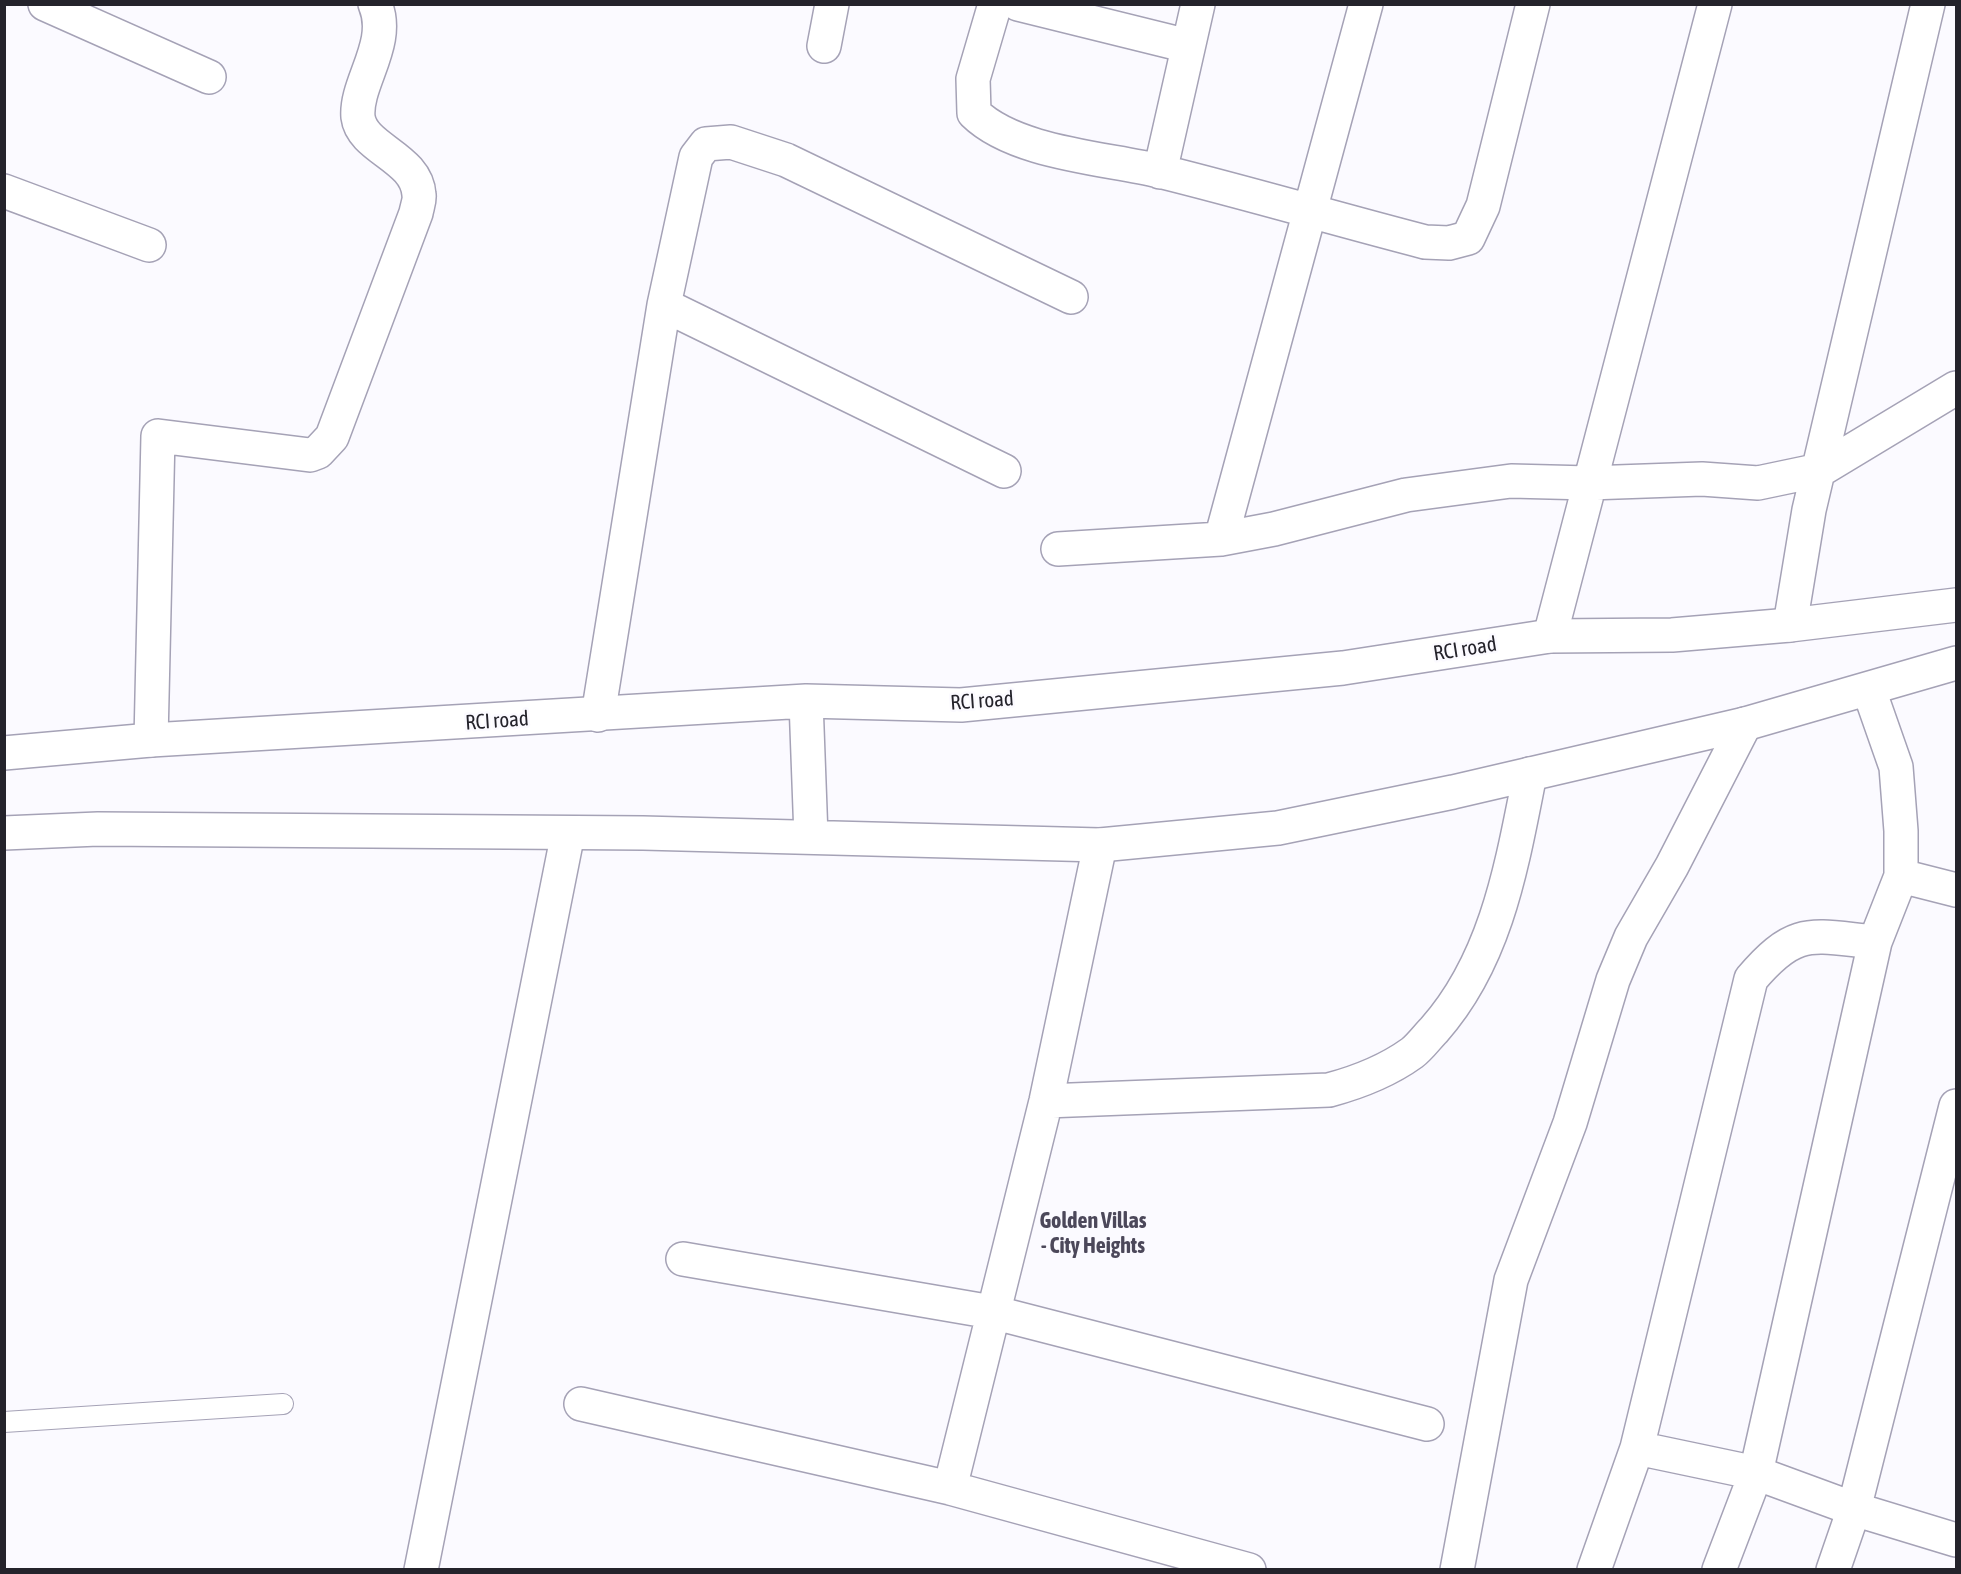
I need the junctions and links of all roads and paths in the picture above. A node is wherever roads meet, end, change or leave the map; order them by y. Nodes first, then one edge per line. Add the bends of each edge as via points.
1 (45, 4) edge
2 (375, 4) edge
3 (832, 4) edge
4 (995, 4) edge
5 (1018, 4) edge
6 (1198, 4) edge
7 (1366, 4) edge
8 (1533, 4) edge
9 (1715, 4) edge
10 (1928, 4) edge
11 (824, 46) dead end
12 (1188, 46) junction
13 (209, 77) dead end
14 (1160, 172) junction
15 (4, 190) edge
16 (1308, 211) junction
17 (149, 245) dead end
18 (1071, 297) dead end
19 (664, 305) junction
20 (1956, 388) edge
21 (1820, 470) junction
22 (1004, 471) dead end
23 (1589, 483) junction
24 (1221, 539) junction
25 (1058, 549) dead end
26 (1956, 605) edge
27 (1790, 626) junction
28 (1550, 636) junction
29 (1956, 663) edge
30 (1869, 690) junction
31 (806, 701) junction
32 (598, 715) junction
33 (1746, 724) junction
34 (152, 740) junction
35 (4, 753) edge
36 (1530, 774) junction
37 (4, 833) edge
38 (568, 833) junction
39 (811, 837) junction
40 (1100, 845) junction
41 (1901, 876) junction
42 (1956, 890) edge
43 (1875, 942) junction
44 (1046, 1101) junction
45 (1956, 1106) edge
46 (683, 1259) dead end
47 (992, 1312) junction
48 (283, 1404) dead end
49 (581, 1404) dead end
50 (4, 1422) edge
51 (1427, 1424) dead end
52 (1637, 1448) junction
53 (1756, 1473) junction
54 (951, 1488) junction
55 (1854, 1509) junction
56 (1956, 1540) edge
57 (421, 1569) edge
58 (1249, 1569) edge
59 (1457, 1569) edge
60 (1594, 1569) edge
61 (1719, 1569) edge
62 (1833, 1569) edge

1 - 13 street
2 - 34 street via 379,26 358,117 366,135 411,172 419,194 416,213 332,437 318,452 310,455 158,436
3 - 11 street
4 - 14 street via 973,79 974,113 1006,136
5 - 12 street
6 - 12 street
7 - 16 street
8 - 16 street via 1483,206 1467,238 1449,243 1425,242
9 - 23 street
10 - 21 street
12 - 14 street
14 - 16 street
15 - 17 street
16 - 24 street
18 - 19 street via 786,160 724,142 706,144 696,157
19 - 22 street
19 - 32 street
20 - 21 street
21 - 23 street via 1758,483 1702,479
21 - 27 street via 1809,510
23 - 24 street via 1511,481 1406,495
23 - 28 street
24 - 25 street
26 - 27 street, RCI road
27 - 28 street, RCI road via 1672,635
28 - 31 street, RCI road via 1343,668 961,705
29 - 30 street
30 - 33 street
30 - 41 street via 1896,767
31 - 32 street, RCI road
31 - 39 street
32 - 34 street, RCI road
33 - 36 street
33 - 59 street via 1631,937 1613,980 1570,1123 1511,1280
34 - 35 street, RCI road
36 - 40 street via 1278,828
36 - 44 street via 1511,869 1485,954 1448,1014 1413,1052 1364,1081 1329,1090
37 - 38 street via 98,829
38 - 39 street
38 - 57 street
39 - 40 street
40 - 44 street
41 - 42 street
41 - 43 street
43 - 52 street via 1818,936 1795,940 1773,952 1751,980
43 - 53 street
44 - 47 street
45 - 55 street
46 - 47 street
47 - 51 street
47 - 54 street
48 - 50 lane
49 - 54 street
52 - 53 street
52 - 60 street
53 - 55 street
53 - 61 street
54 - 58 street
55 - 56 street
55 - 62 street

